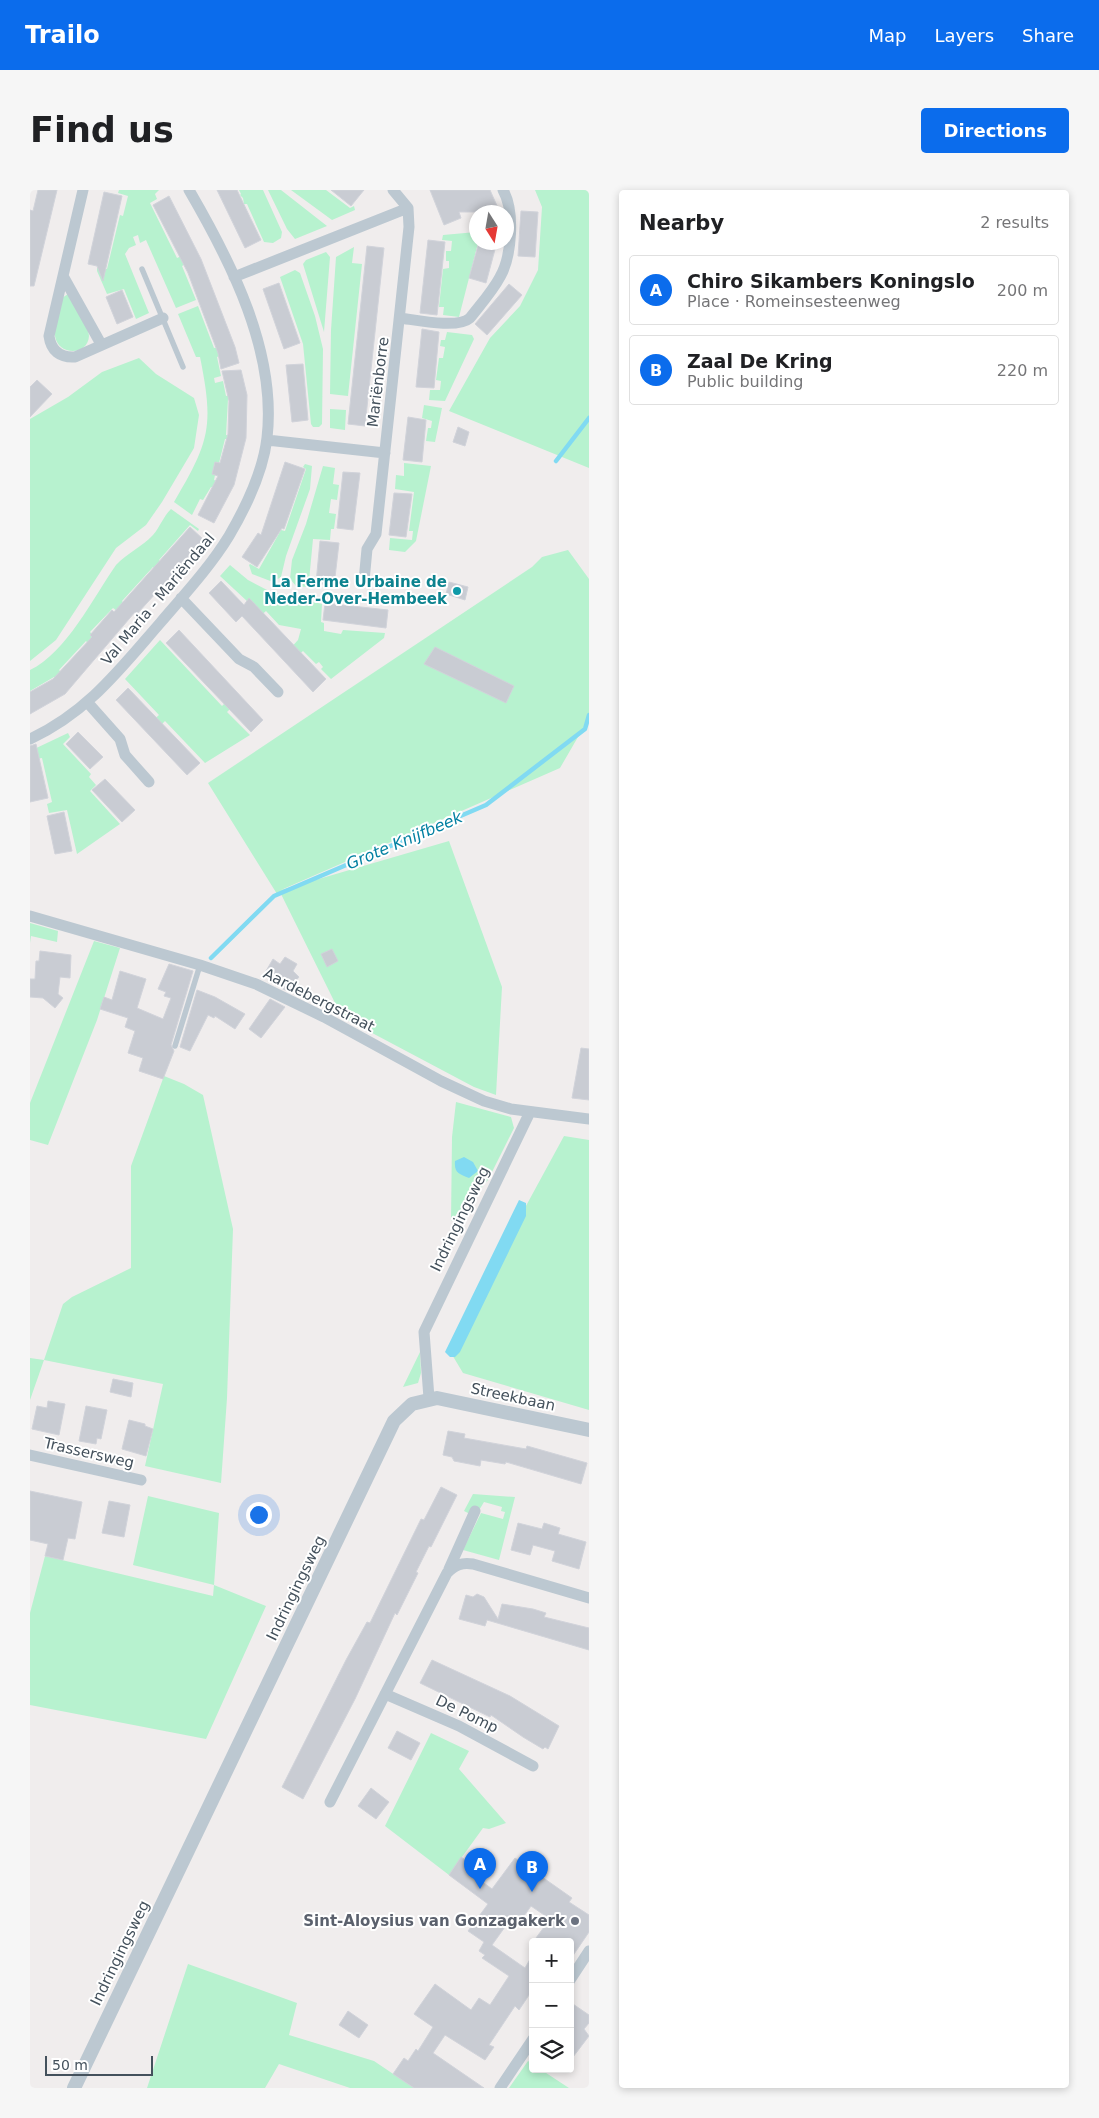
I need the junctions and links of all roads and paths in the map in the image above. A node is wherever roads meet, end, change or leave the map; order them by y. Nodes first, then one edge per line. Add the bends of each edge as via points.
1 (83, 190) edge
2 (189, 190) edge
3 (393, 190) edge
4 (503, 190) edge
5 (408, 208) junction
6 (142, 269) dead end
7 (63, 276) junction
8 (234, 277) junction
9 (163, 318) junction
10 (400, 318) junction
11 (101, 344) junction
12 (183, 367) dead end
13 (267, 440) junction
14 (385, 453) junction
15 (364, 581) dead end
16 (181, 598) junction
17 (278, 692) dead end
18 (88, 703) junction
19 (30, 739) edge
20 (149, 782) dead end
21 (30, 916) edge
22 (200, 965) junction
23 (175, 1046) dead end
24 (530, 1112) junction
25 (589, 1119) edge
26 (430, 1398) junction
27 (589, 1430) edge
28 (30, 1455) edge
29 (141, 1480) dead end
30 (475, 1512) dead end
31 (447, 1573) junction
32 (589, 1598) edge
33 (385, 1694) junction
34 (533, 1766) dead end
35 (330, 1802) dead end
36 (589, 1951) edge
37 (574, 1974) edge
38 (529, 2045) edge
39 (74, 2088) edge
40 (500, 2088) edge

1 - 7 street
2 - 8 street, Val Maria - Mariëndaal
3 - 5 street
4 - 10 street via 512,219 505,267 470,318 453,324
5 - 8 street
5 - 10 street, Mariënborre
6 - 9 lane
7 - 11 street
7 - 11 street via 49,336 52,348 62,356 75,357
8 - 13 street, Val Maria - Mariëndaal via 263,361 268,397
9 - 11 street
9 - 12 lane
10 - 14 street, Mariënborre
13 - 14 street
13 - 16 street, Val Maria - Mariëndaal via 255,482 229,536
14 - 15 street, Mariënborre via 376,534 367,549
16 - 17 street via 239,659 254,666
16 - 18 street, Val Maria - Mariëndaal
18 - 19 street, Val Maria - Mariëndaal via 55,727
18 - 20 street via 120,739 125,755
21 - 22 street, Aardebergstraat
22 - 23 lane
22 - 24 street, Aardebergstraat via 237,976 285,997 470,1095 498,1106
24 - 25 street, Aardebergstraat
24 - 26 street, Indringingsweg via 424,1332
26 - 27 street, Streekbaan via 454,1400
26 - 39 street, Indringingsweg via 412,1404 394,1421
28 - 29 street, Trassersweg
30 - 31 street
31 - 32 street via 458,1564 473,1564
31 - 33 street
33 - 34 street, De Pomp via 460,1726
33 - 35 street
36 - 37 street
38 - 40 street

